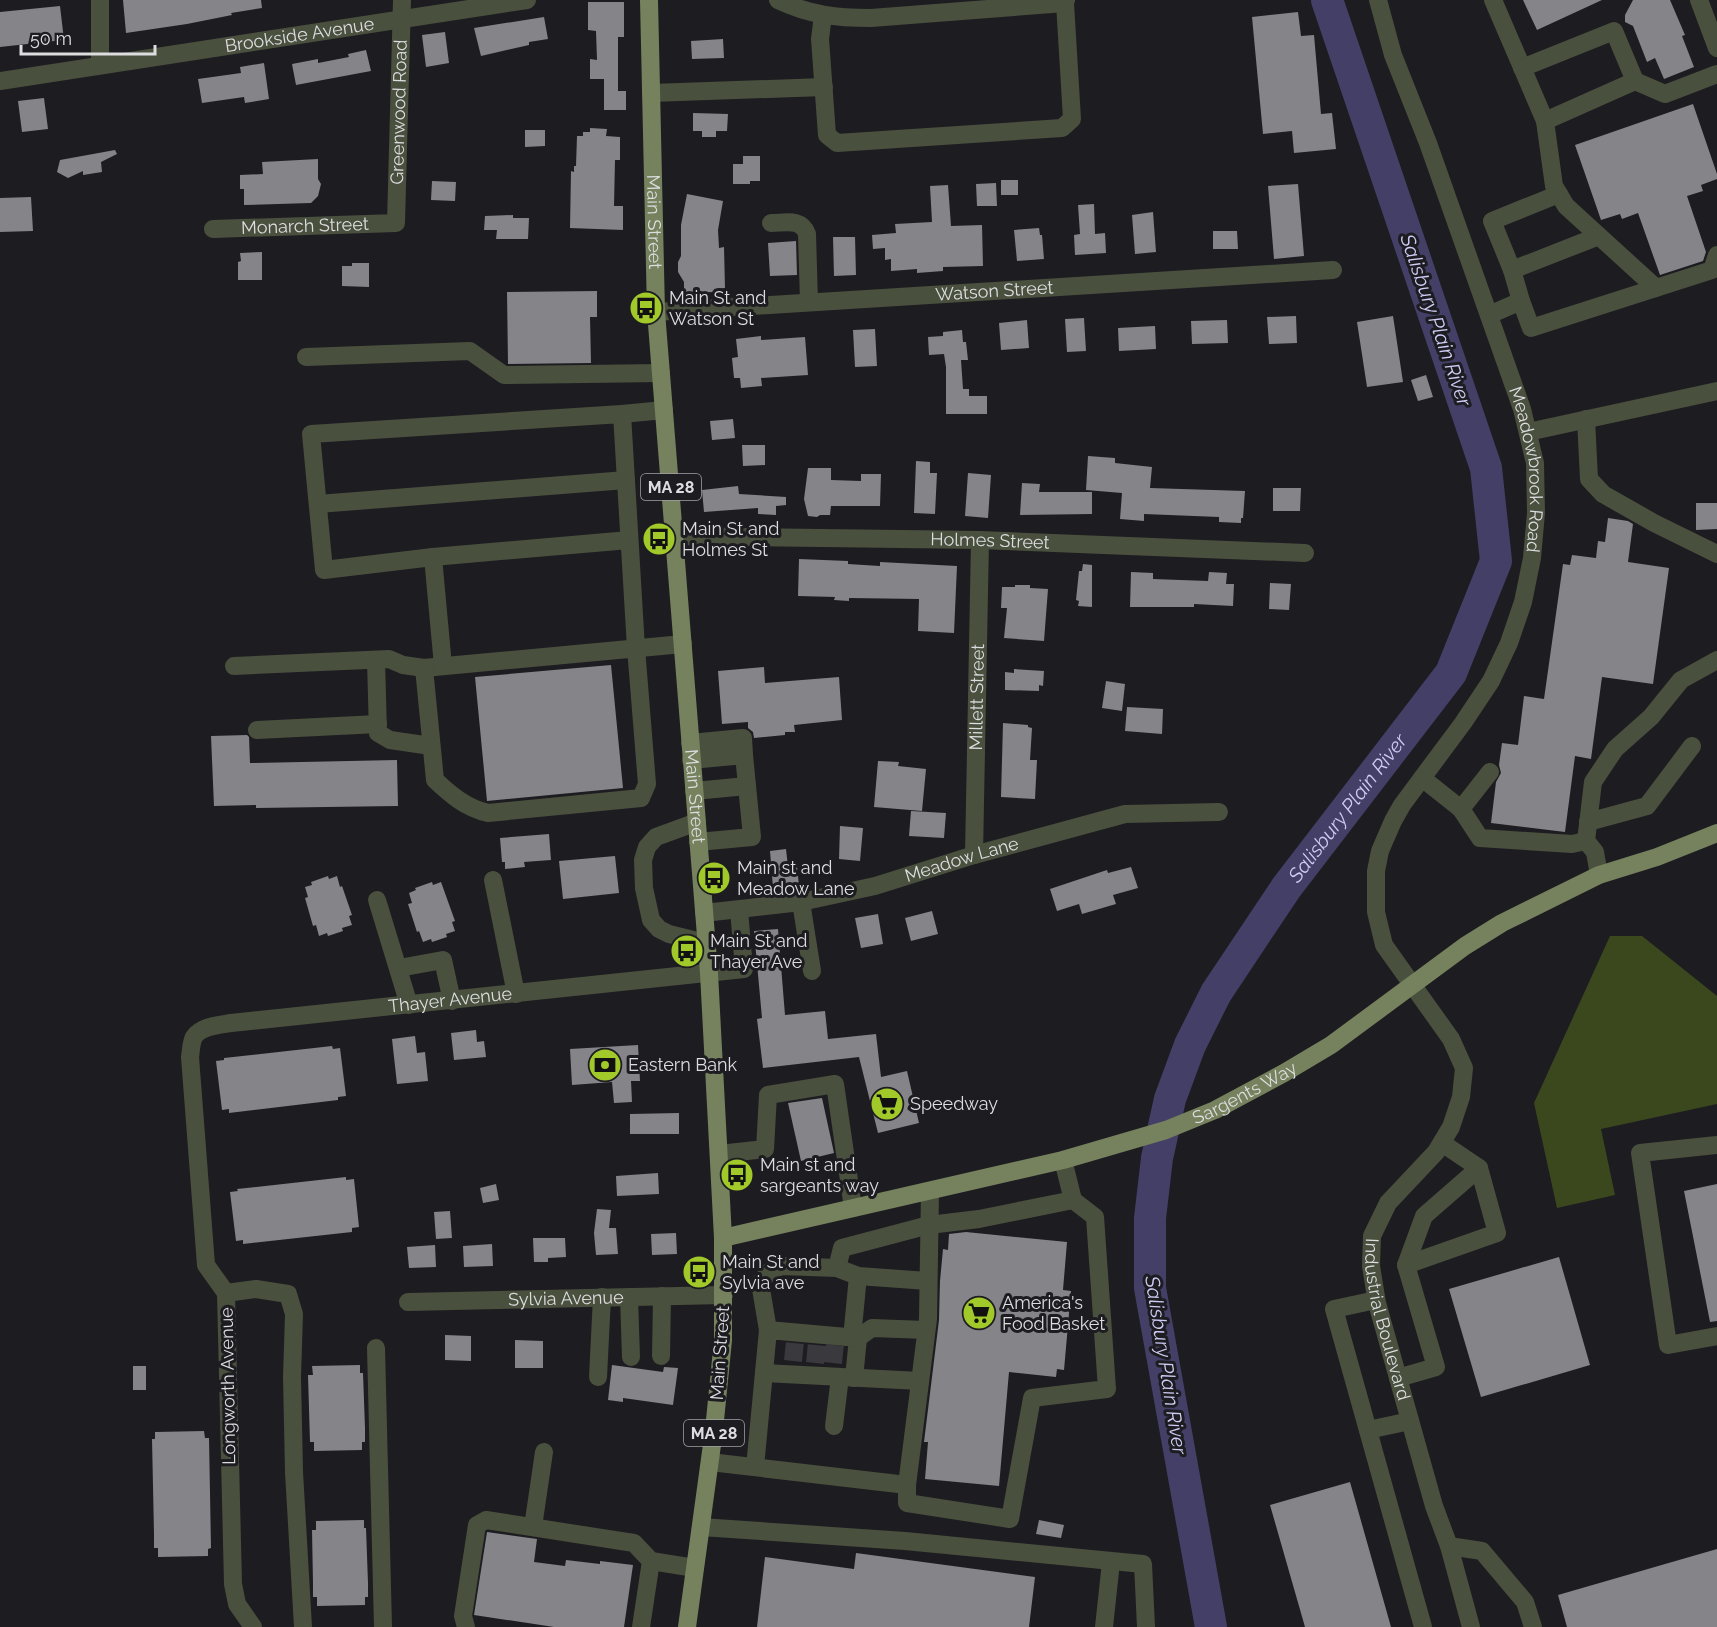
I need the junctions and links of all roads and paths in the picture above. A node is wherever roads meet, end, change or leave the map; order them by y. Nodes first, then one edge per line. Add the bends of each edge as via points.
1 (100, 0) edge
2 (402, 0) edge
3 (527, 0) edge
4 (649, 0) edge
5 (1378, 0) edge
6 (1493, 0) edge
7 (1699, 0) edge
8 (784, 1) edge
9 (1066, 1) edge
10 (1022, 3) edge
11 (823, 15) junction
12 (403, 19) junction
13 (1717, 48) edge
14 (100, 65) junction
15 (1522, 68) junction
16 (1717, 74) edge
17 (0, 81) edge
18 (1635, 81) junction
19 (824, 87) junction
20 (651, 93) junction
21 (1545, 121) junction
22 (1559, 195) junction
23 (396, 223) joint
24 (771, 224) dead end
25 (213, 229) dead end
26 (1599, 236) junction
27 (1715, 265) edge
28 (1334, 270) dead end
29 (1512, 270) junction
30 (1656, 288) junction
31 (1521, 301) junction
32 (809, 302) junction
33 (656, 312) junction
34 (1489, 315) junction
35 (306, 357) dead end
36 (661, 373) junction
37 (1717, 391) edge
38 (664, 410) junction
39 (622, 414) junction
40 (1586, 419) junction
41 (1528, 432) junction
42 (626, 480) junction
43 (318, 504) junction
44 (674, 536) junction
45 (629, 540) junction
46 (980, 540) junction
47 (1305, 553) dead end
48 (1717, 554) edge
49 (433, 557) junction
50 (683, 644) junction
51 (636, 648) junction
52 (376, 660) junction
53 (1717, 660) edge
54 (234, 666) dead end
55 (443, 666) junction
56 (424, 668) junction
57 (378, 724) junction
58 (257, 730) dead end
59 (431, 746) junction
60 (1692, 746) dead end
61 (691, 752) junction
62 (1490, 772) dead end
63 (1422, 778) junction
64 (747, 786) junction
65 (694, 791) junction
66 (1461, 809) junction
67 (1219, 812) dead end
68 (697, 822) junction
69 (1588, 822) junction
70 (1717, 833) edge
71 (698, 842) junction
72 (1579, 843) junction
73 (974, 855) junction
74 (1599, 875) junction
75 (493, 880) dead end
76 (377, 900) dead end
77 (801, 902) junction
78 (739, 910) junction
79 (704, 913) junction
80 (706, 943) junction
81 (399, 968) junction
82 (812, 971) dead end
83 (709, 973) junction
84 (1412, 985) junction
85 (516, 994) junction
86 (452, 1001) junction
87 (409, 1005) junction
88 (194, 1038) joint
89 (1442, 1143) junction
90 (1717, 1145) edge
91 (719, 1154) junction
92 (1063, 1161) junction
93 (1479, 1168) junction
94 (930, 1191) junction
95 (1073, 1200) junction
96 (853, 1208) junction
97 (929, 1225) junction
98 (723, 1238) junction
99 (1406, 1265) junction
100 (837, 1268) junction
101 (858, 1276) junction
102 (928, 1281) junction
103 (226, 1293) junction
104 (724, 1295) junction
105 (662, 1296) junction
106 (602, 1297) junction
107 (629, 1297) junction
108 (1376, 1300) junction
109 (408, 1302) dead end
110 (768, 1330) junction
111 (926, 1330) junction
112 (1717, 1336) edge
113 (836, 1339) junction
114 (376, 1348) dead end
115 (661, 1356) dead end
116 (631, 1357) dead end
117 (831, 1372) junction
118 (764, 1373) junction
119 (598, 1377) dead end
120 (1398, 1378) junction
121 (920, 1381) junction
122 (1410, 1421) junction
123 (834, 1425) dead end
124 (1368, 1430) junction
125 (544, 1452) dead end
126 (710, 1462) junction
127 (755, 1467) junction
128 (907, 1485) junction
129 (533, 1527) junction
130 (701, 1527) junction
131 (1449, 1546) junction
132 (651, 1561) junction
133 (1111, 1562) junction
134 (695, 1568) junction
135 (254, 1627) edge
136 (303, 1627) edge
137 (383, 1627) edge
138 (466, 1627) edge
139 (641, 1627) edge
140 (687, 1627) edge
141 (1104, 1627) edge
142 (1146, 1627) edge
143 (1423, 1627) edge
144 (1471, 1627) edge
145 (1533, 1627) edge

1 - 14 street
2 - 12 street, Greenwood Road
3 - 12 street, Brookside Avenue
4 - 20 main road, Main Street / MA 28
5 - 34 street, Meadowbrook Road via 1393,55
6 - 15 street
7 - 13 street
8 - 11 street via 802,11
9 - 10 street
9 - 19 street via 1072,119 1062,128 837,143 827,135
10 - 11 street via 871,18
11 - 19 street via 820,39
12 - 14 street, Brookside Avenue
12 - 23 street, Greenwood Road
14 - 17 street, Brookside Avenue
15 - 18 street via 1614,31
15 - 21 street
16 - 18 street via 1665,94
18 - 21 street
19 - 20 street
20 - 33 main road, Main Street / MA 28
21 - 22 street via 1554,186
22 - 26 street
22 - 29 street via 1492,221
23 - 25 street, Monarch Street
24 - 32 street via 798,222 804,226
26 - 29 street
26 - 30 street
27 - 30 street
28 - 32 street, Watson Street
29 - 31 street
30 - 31 street via 1531,328
31 - 34 street
32 - 33 street, Watson Street
33 - 36 main road, Main Street / MA 28
34 - 41 street, Meadowbrook Road
35 - 36 street via 470,351 504,375
36 - 38 main road, Main Street / MA 28
37 - 40 street
38 - 39 street
38 - 44 main road, Main Street / MA 28
39 - 42 street
39 - 43 street via 311,434
40 - 41 street
40 - 48 street via 1589,479 1603,494
41 - 63 street, Meadowbrook Road via 1535,463 1536,513 1523,602 1491,681
42 - 43 street
42 - 45 street
43 - 49 street via 324,570
44 - 46 street, Holmes Street
44 - 50 main road, Main Street / MA 28
45 - 49 street
45 - 51 street
46 - 47 street, Holmes Street
46 - 73 street, Millett Street
49 - 55 street
50 - 51 street
50 - 61 main road, Main Street / MA 28
51 - 55 street
51 - 59 street via 646,784 641,798 489,813 476,810 454,798 435,780
52 - 54 street
52 - 56 street
52 - 57 street
53 - 69 street via 1680,680 1651,717 1615,749 1593,782
55 - 56 street
56 - 59 street
57 - 58 street
57 - 59 street via 378,733 390,740
60 - 69 street via 1647,806
61 - 64 street via 744,755
61 - 65 main road, Main Street / MA 28
62 - 66 street
63 - 66 street
63 - 84 street, Meadowbrook Road via 1393,821 1376,871 1376,912 1384,945
64 - 65 street
64 - 71 street via 752,837
65 - 68 main road, Main Street / MA 28
66 - 72 street via 1480,838
67 - 73 street, Meadow Lane via 1125,814
68 - 71 main road, Main Street / MA 28
68 - 80 street via 656,837 647,847 643,860 644,888 651,920 659,929
69 - 72 street
70 - 74 main road, Sargents Way
71 - 79 main road, Main Street / MA 28
72 - 74 street via 1594,852
73 - 77 street, Meadow Lane via 875,886
74 - 84 main road, Sargents Way via 1502,923
75 - 85 street
76 - 81 street
77 - 78 street, Meadow Lane
77 - 82 street
78 - 79 street, Meadow Lane
78 - 83 street, Thayer Avenue via 744,969
79 - 80 main road, Main Street / MA 28
80 - 83 main road, Main Street / MA 28
81 - 86 street via 442,960
81 - 87 street
83 - 85 street, Thayer Avenue
83 - 91 main road, Main Street / MA 28
84 - 89 street, Industrial Boulevard via 1452,1039 1464,1068 1461,1097
84 - 92 main road, Sargents Way via 1331,1045 1215,1110 1166,1130
85 - 86 street, Thayer Avenue
86 - 87 street, Thayer Avenue
87 - 88 street, Thayer Avenue via 215,1025
88 - 103 street, Longworth Avenue via 190,1057 206,1265
89 - 93 street
89 - 108 street, Industrial Boulevard via 1388,1203 1372,1236
90 - 112 street via 1640,1153 1668,1345
91 - 96 street via 765,1149 768,1095 835,1083
91 - 98 main road, Main Street / MA 28
92 - 94 main road, Sargents Way
92 - 95 street
93 - 99 street via 1424,1216
93 - 99 street via 1497,1233
94 - 96 main road, Sargents Way
94 - 97 street
95 - 97 street
95 - 128 street via 1095,1216 1107,1389 1032,1398 1010,1519 907,1503
96 - 98 main road, Sargents Way
97 - 100 street via 842,1248
97 - 102 street
98 - 104 main road, Main Street / MA 28
99 - 120 street via 1436,1367
100 - 101 street
100 - 110 street via 782,1266 769,1272 760,1283
101 - 102 street
101 - 113 street
102 - 111 street
103 - 135 street, Longworth Avenue via 232,1584 237,1604
103 - 136 street via 256,1289 288,1294 294,1314 294,1472
104 - 105 street, Sylvia Avenue
104 - 126 main road, Main Street / MA 28
105 - 107 street, Sylvia Avenue
105 - 115 street
106 - 107 street, Sylvia Avenue
106 - 109 street, Sylvia Avenue
106 - 119 street
107 - 116 street
108 - 120 street, Industrial Boulevard
108 - 124 street via 1334,1310
110 - 113 street via 796,1337
110 - 118 street
111 - 113 street via 872,1328
111 - 121 street
113 - 117 street
114 - 137 street
117 - 118 street via 793,1368
117 - 121 street
117 - 123 street
118 - 127 street
120 - 122 street, Industrial Boulevard
121 - 128 street
122 - 124 street
122 - 131 street, Industrial Boulevard
124 - 143 street
125 - 129 street
126 - 127 street
126 - 130 main road, Main Street / MA 28
127 - 128 street
129 - 132 street via 634,1543
129 - 138 street via 486,1520 477,1525 463,1616
130 - 133 street via 905,1541
130 - 134 main road, Main Street / MA 28
131 - 144 street, Industrial Boulevard
131 - 145 street via 1482,1551 1525,1602
132 - 134 street
132 - 139 street
133 - 141 street
133 - 142 street via 1143,1564
134 - 140 main road, Main Street / MA 28

